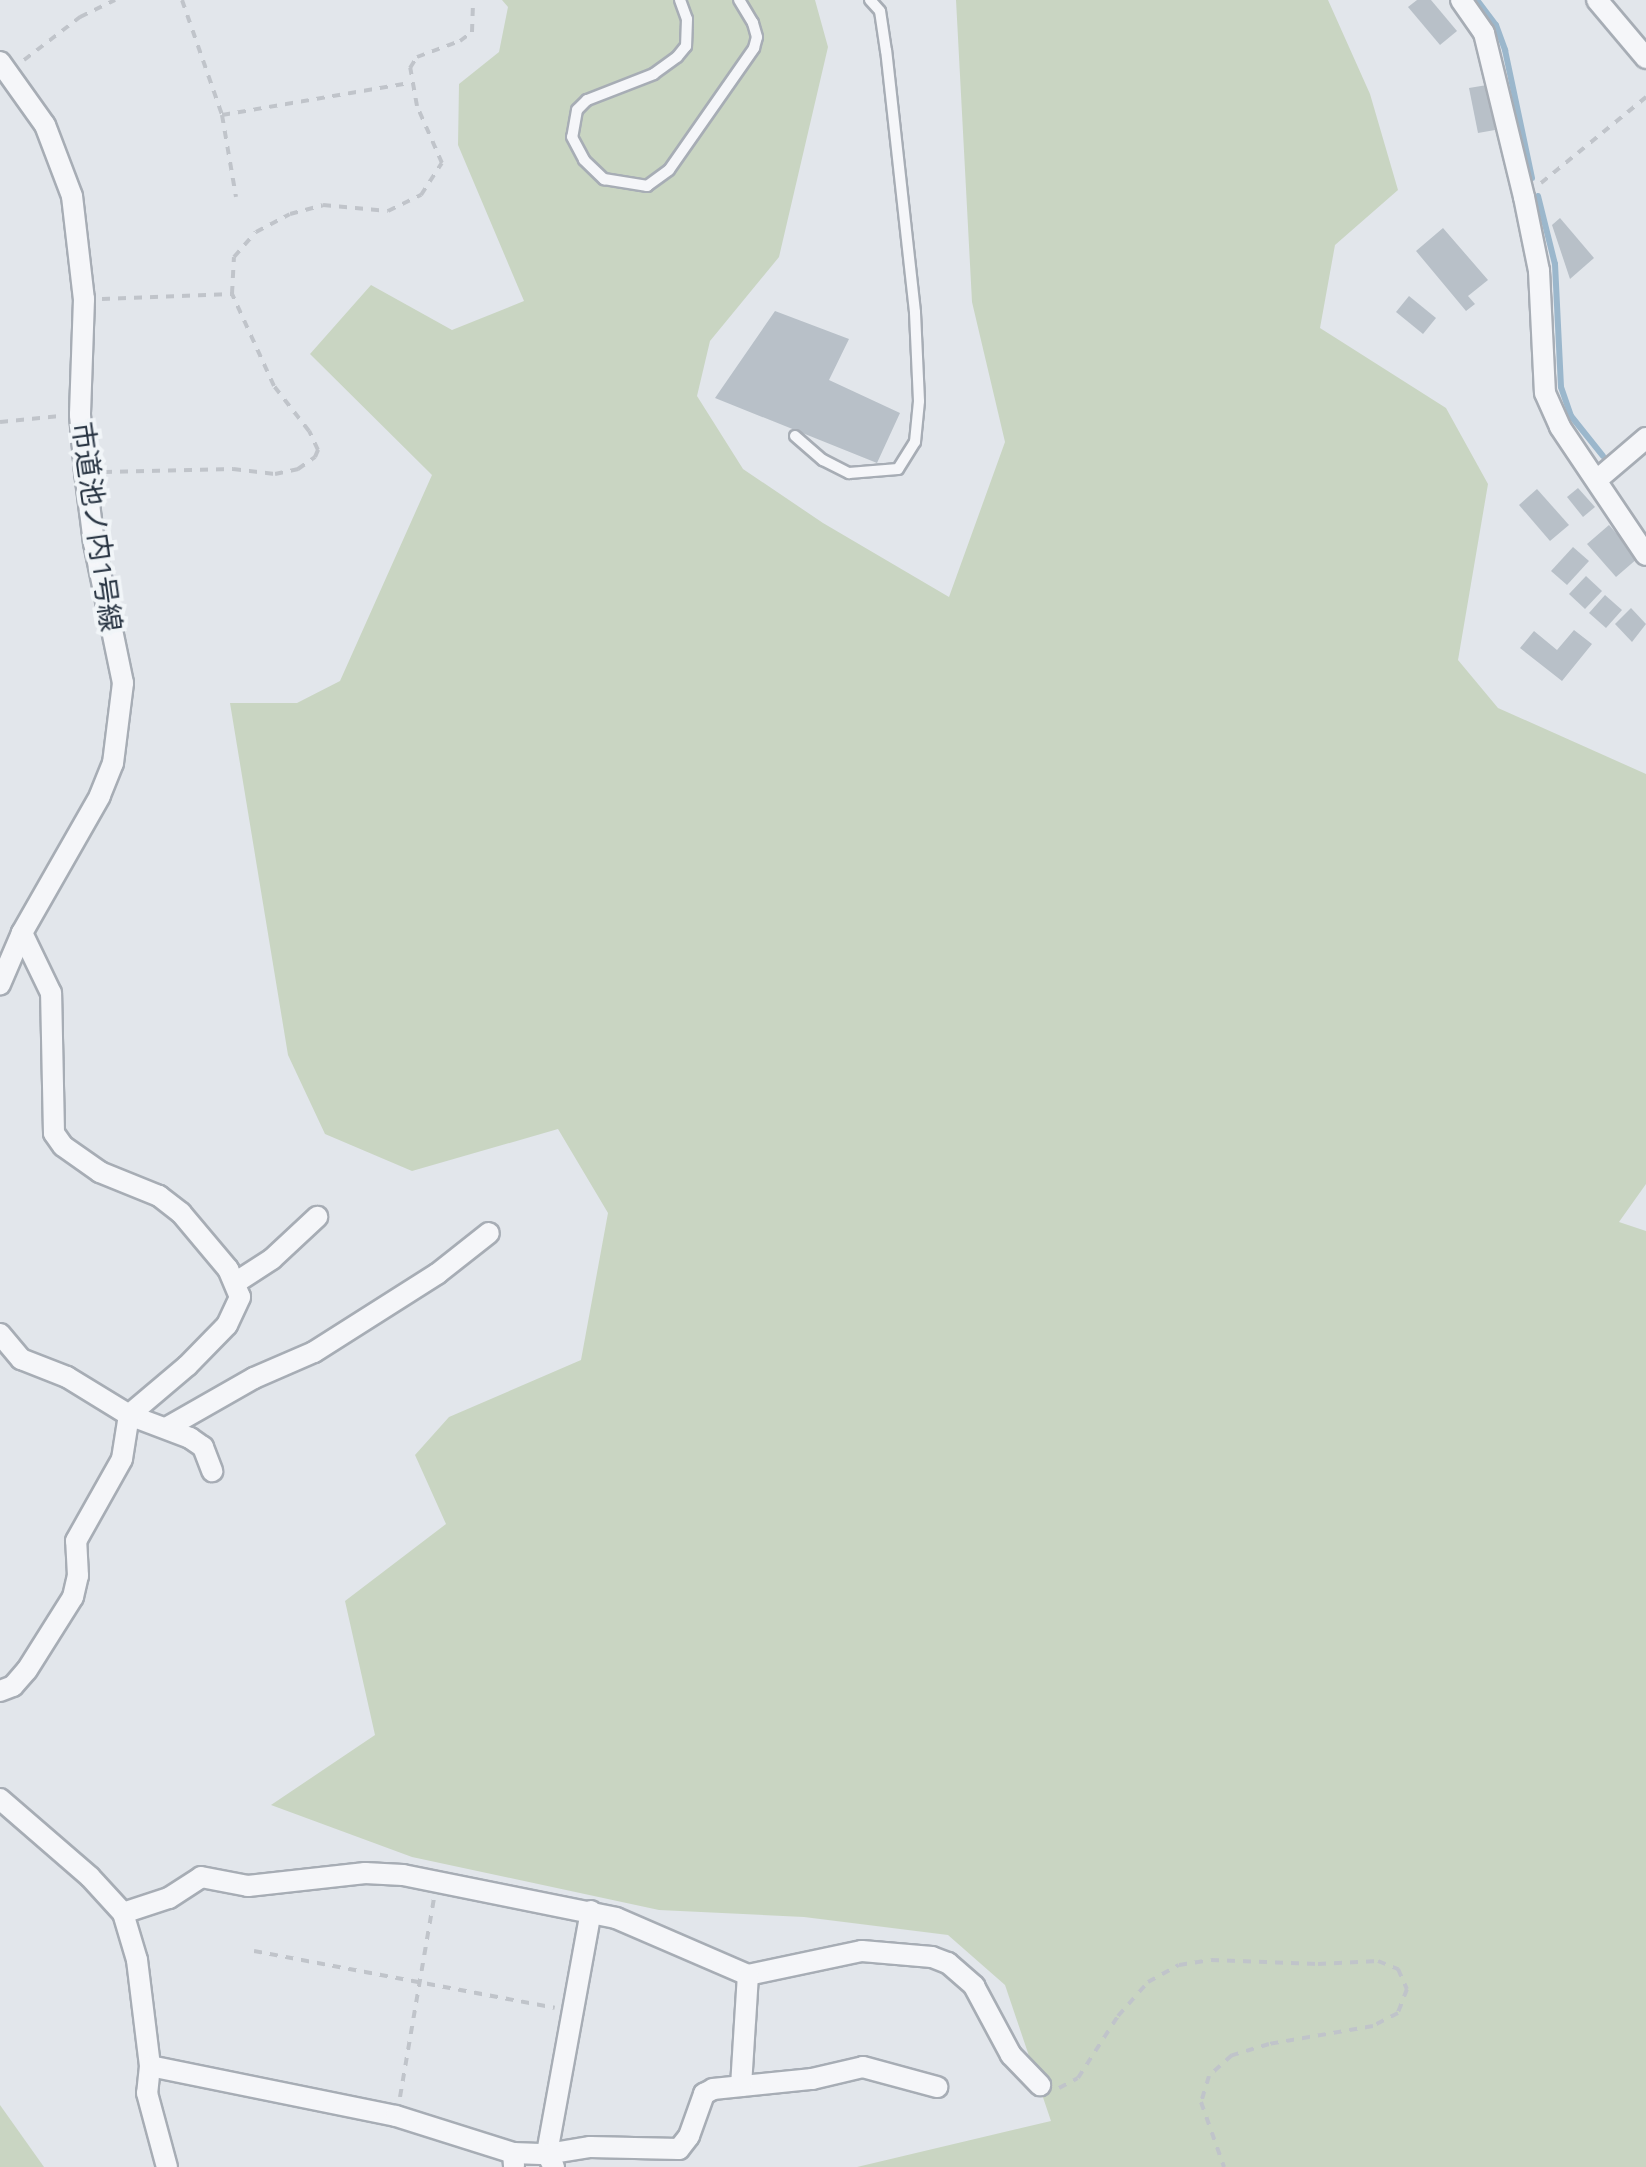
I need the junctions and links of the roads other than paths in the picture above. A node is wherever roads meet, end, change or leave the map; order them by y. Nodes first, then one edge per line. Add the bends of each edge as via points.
1 (680, 0) edge
2 (739, 0) edge
3 (870, 0) edge
4 (1461, 0) edge
5 (1597, 0) edge
6 (1646, 58) edge
7 (4, 67) edge
8 (795, 436) dead end
9 (1645, 442) edge
10 (1598, 480) junction
11 (1646, 555) edge
12 (22, 933) junction
13 (0, 984) edge
14 (317, 1217) dead end
15 (488, 1233) dead end
16 (235, 1283) junction
17 (0, 1334) edge
18 (130, 1414) junction
19 (168, 1427) junction
20 (212, 1471) dead end
21 (0, 1691) edge
22 (0, 1799) edge
23 (123, 1912) junction
24 (591, 1912) junction
25 (748, 1975) junction
26 (150, 2066) junction
27 (1040, 2085) road end
28 (741, 2086) junction
29 (937, 2087) dead end
30 (514, 2160) edge
31 (551, 2160) edge
32 (167, 2167) edge

1 - 2 lane via 687,19 686,46 678,57 577,110 572,136 604,178 647,186 669,170 754,48 757,36
3 - 8 lane via 880,11 884,38 915,312 914,442 898,469 849,473
4 - 10 street via 1484,33 1524,197 1540,271 1546,393 1560,427
5 - 6 street
7 - 12 street, 市道池ノ内1号線 via 45,124 66,174 84,299 85,472 122,683 113,763 100,796
9 - 10 street
10 - 11 street
12 - 13 street, 市道池ノ内1号線
12 - 16 street via 50,993 54,1133 100,1172 159,1196 181,1213
14 - 16 street
15 - 19 street via 437,1274 314,1352
16 - 18 street via 240,1296 227,1325
17 - 18 street via 21,1358
18 - 19 street
18 - 21 street via 122,1460 76,1541 74,1597 27,1670
19 - 20 street via 203,1448
22 - 23 street
23 - 24 street via 169,1898 201,1877 248,1886 365,1873
23 - 26 street via 137,1960
24 - 25 street via 635,1924
24 - 31 street
25 - 27 street via 862,1951 948,1963 974,1986 1011,2055
25 - 28 street
26 - 30 street via 396,2116
26 - 32 street via 147,2093
28 - 29 street via 864,2068
28 - 31 street via 707,2090 679,2149 590,2147
30 - 31 street

